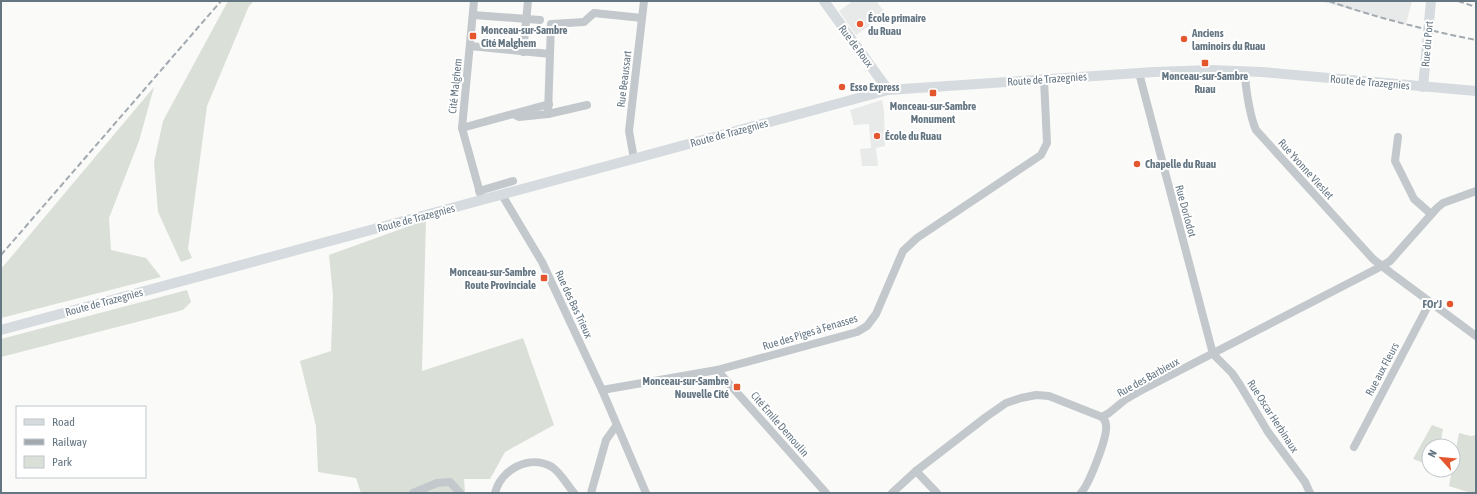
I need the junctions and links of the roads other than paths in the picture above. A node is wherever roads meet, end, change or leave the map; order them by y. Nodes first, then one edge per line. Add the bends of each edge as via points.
1 (474, 1) edge
2 (528, 1) edge
3 (644, 1) edge
4 (824, 1) edge
5 (1431, 1) edge
6 (473, 15) junction
7 (642, 18) junction
8 (526, 19) junction
9 (540, 20) dead end
10 (470, 46) junction
11 (523, 52) junction
12 (550, 54) junction
13 (1245, 71) junction
14 (1139, 73) junction
15 (1044, 80) junction
16 (1423, 86) junction
17 (888, 90) junction
18 (1476, 91) edge
19 (549, 104) junction
20 (587, 105) dead end
21 (513, 114) junction
22 (548, 114) junction
23 (462, 128) junction
24 (1398, 137) dead end
25 (634, 159) junction
26 (514, 181) dead end
27 (1476, 191) edge
28 (480, 195) junction
29 (502, 195) junction
30 (1431, 214) junction
31 (1382, 266) junction
32 (1430, 302) junction
33 (1, 330) edge
34 (1476, 336) edge
35 (1213, 354) junction
36 (717, 370) junction
37 (602, 390) junction
38 (1102, 417) junction
39 (616, 426) junction
40 (1354, 446) dead end
41 (916, 471) junction
42 (413, 493) edge
43 (460, 493) edge
44 (495, 493) edge
45 (574, 493) edge
46 (591, 493) edge
47 (646, 493) edge
48 (826, 493) edge
49 (892, 493) edge
50 (937, 493) edge
51 (1080, 493) edge
52 (1310, 493) edge

1 - 6 street, Cité Malghem
2 - 8 street
3 - 7 street, Rue Beaussart
4 - 17 main road, Rue de Roux
5 - 16 main road, Rue du Port
6 - 8 street
6 - 10 street, Cité Malghem
7 - 12 street via 594,12 584,22 551,24
7 - 25 street, Rue Beaussart via 629,131
8 - 9 street
8 - 11 street
10 - 11 street, Cité Malghem
10 - 23 street, Cité Malghem
11 - 12 street, Cité Malghem
12 - 19 street
13 - 14 main road, Route de Trazegnies
13 - 16 main road, Route de Trazegnies
13 - 31 street, Rue Yvonne Vieslet via 1256,130
14 - 15 main road, Route de Trazegnies
14 - 35 street, Rue Dorlodot
15 - 17 main road, Route de Trazegnies
15 - 36 street, Rue des Piges à Fenasses via 1047,143 1041,155 917,238 903,251 876,314 867,326 857,332
16 - 18 main road, Route de Trazegnies
17 - 25 main road, Route de Trazegnies
19 - 21 street, Cité Malghem
19 - 22 street
20 - 22 street, Cité Malghem
21 - 22 street, Cité Malghem via 519,118
21 - 23 street, Cité Malghem
23 - 28 street, Cité Malghem
24 - 30 street via 1395,161 1414,199
25 - 29 main road, Route de Trazegnies
26 - 28 street
27 - 30 street, Rue des Barbieux via 1443,203
28 - 29 main road, Route de Trazegnies
28 - 33 main road, Route de Trazegnies
29 - 37 street, Rue des Bas Trieux via 542,262
30 - 31 street, Rue des Barbieux via 1390,261
31 - 32 street, Rue Yvonne Vieslet
31 - 35 street, Rue des Barbieux
32 - 34 street, Rue Yvonne Vieslet
32 - 40 street, Rue aux Fleurs
35 - 38 street, Rue des Barbieux via 1126,399
35 - 52 street, Rue Oscar Herbinaux via 1232,373
36 - 37 street, Rue des Piges à Fenasses
36 - 48 street, Cité Emile Demoulin
37 - 39 street, Rue des Bas Trieux
38 - 41 street via 1049,396 1036,395 1006,402
38 - 51 street via 1106,425 1105,433 1091,476
39 - 46 street via 606,440
39 - 47 street, Rue des Bas Trieux
41 - 49 street
41 - 50 street
42 - 43 street via 437,483 450,482
44 - 45 street via 502,478 513,468 535,462 553,468

